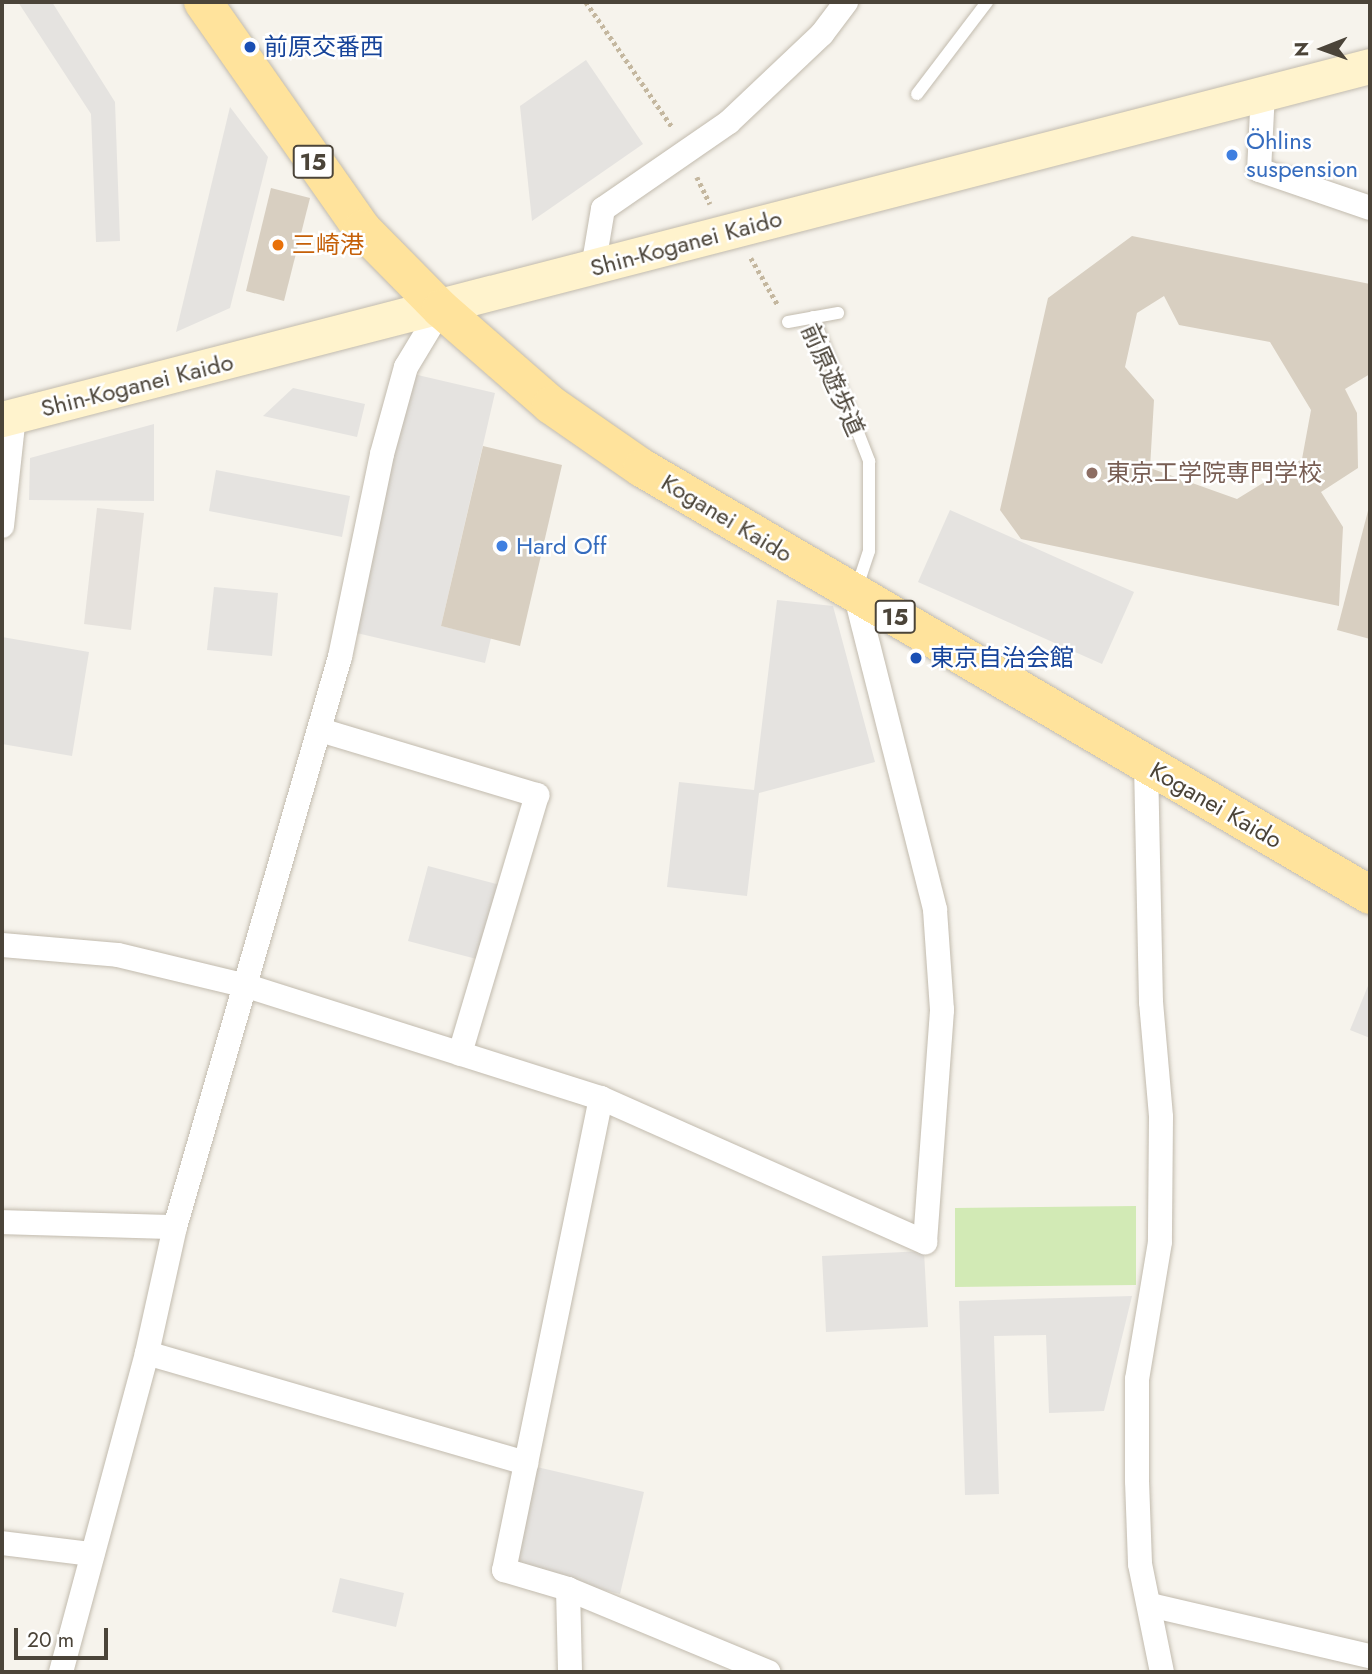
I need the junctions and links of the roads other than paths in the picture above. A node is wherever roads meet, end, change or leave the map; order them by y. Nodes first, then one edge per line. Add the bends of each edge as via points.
1 (203, 2) edge
2 (846, 2) edge
3 (987, 2) edge
4 (1370, 66) edge
5 (1263, 92) junction
6 (917, 94) dead end
7 (1370, 208) edge
8 (593, 268) junction
9 (441, 309) junction
10 (838, 313) dead end
11 (813, 317) junction
12 (788, 322) road end
13 (8, 417) edge
14 (2, 526) edge
15 (855, 593) junction
16 (320, 730) junction
17 (1146, 764) junction
18 (1370, 895) edge
19 (2, 945) edge
20 (247, 986) junction
21 (460, 1054) junction
22 (601, 1098) junction
23 (2, 1222) edge
24 (175, 1227) junction
25 (147, 1353) junction
26 (526, 1463) junction
27 (2, 1543) edge
28 (92, 1555) junction
29 (568, 1589) junction
30 (1150, 1605) junction
31 (1370, 1656) edge
32 (61, 1672) edge
33 (570, 1672) edge
34 (768, 1672) edge
35 (1163, 1672) edge

1 - 9 main road, Koganei Kaido / 15 via 362,229
2 - 8 street via 822,34 729,122 603,209
3 - 6 lane
4 - 5 main road, Shin-Koganei Kaido
5 - 7 street via 1259,170
5 - 8 main road, Shin-Koganei Kaido
8 - 9 main road, Shin-Koganei Kaido
9 - 13 main road, Shin-Koganei Kaido
9 - 15 main road, Koganei Kaido / 15 via 505,369 597,439
9 - 16 street via 406,368
10 - 11 lane
11 - 12 lane
11 - 15 lane via 869,461 869,551
13 - 14 street
15 - 17 main road, Koganei Kaido / 15
15 - 22 street via 935,909 942,1010 925,1242
16 - 20 street
16 - 21 street via 537,795
17 - 18 main road, Koganei Kaido / 15
17 - 30 street via 1151,991 1161,1117 1160,1242 1138,1379 1140,1564
19 - 20 street via 118,955
20 - 21 street
20 - 24 street
21 - 22 street
22 - 26 street
23 - 24 street
24 - 25 street
25 - 26 street
25 - 28 street
26 - 29 street via 504,1570
27 - 28 street
28 - 32 street
29 - 33 street
29 - 34 street
30 - 31 street
30 - 35 street

